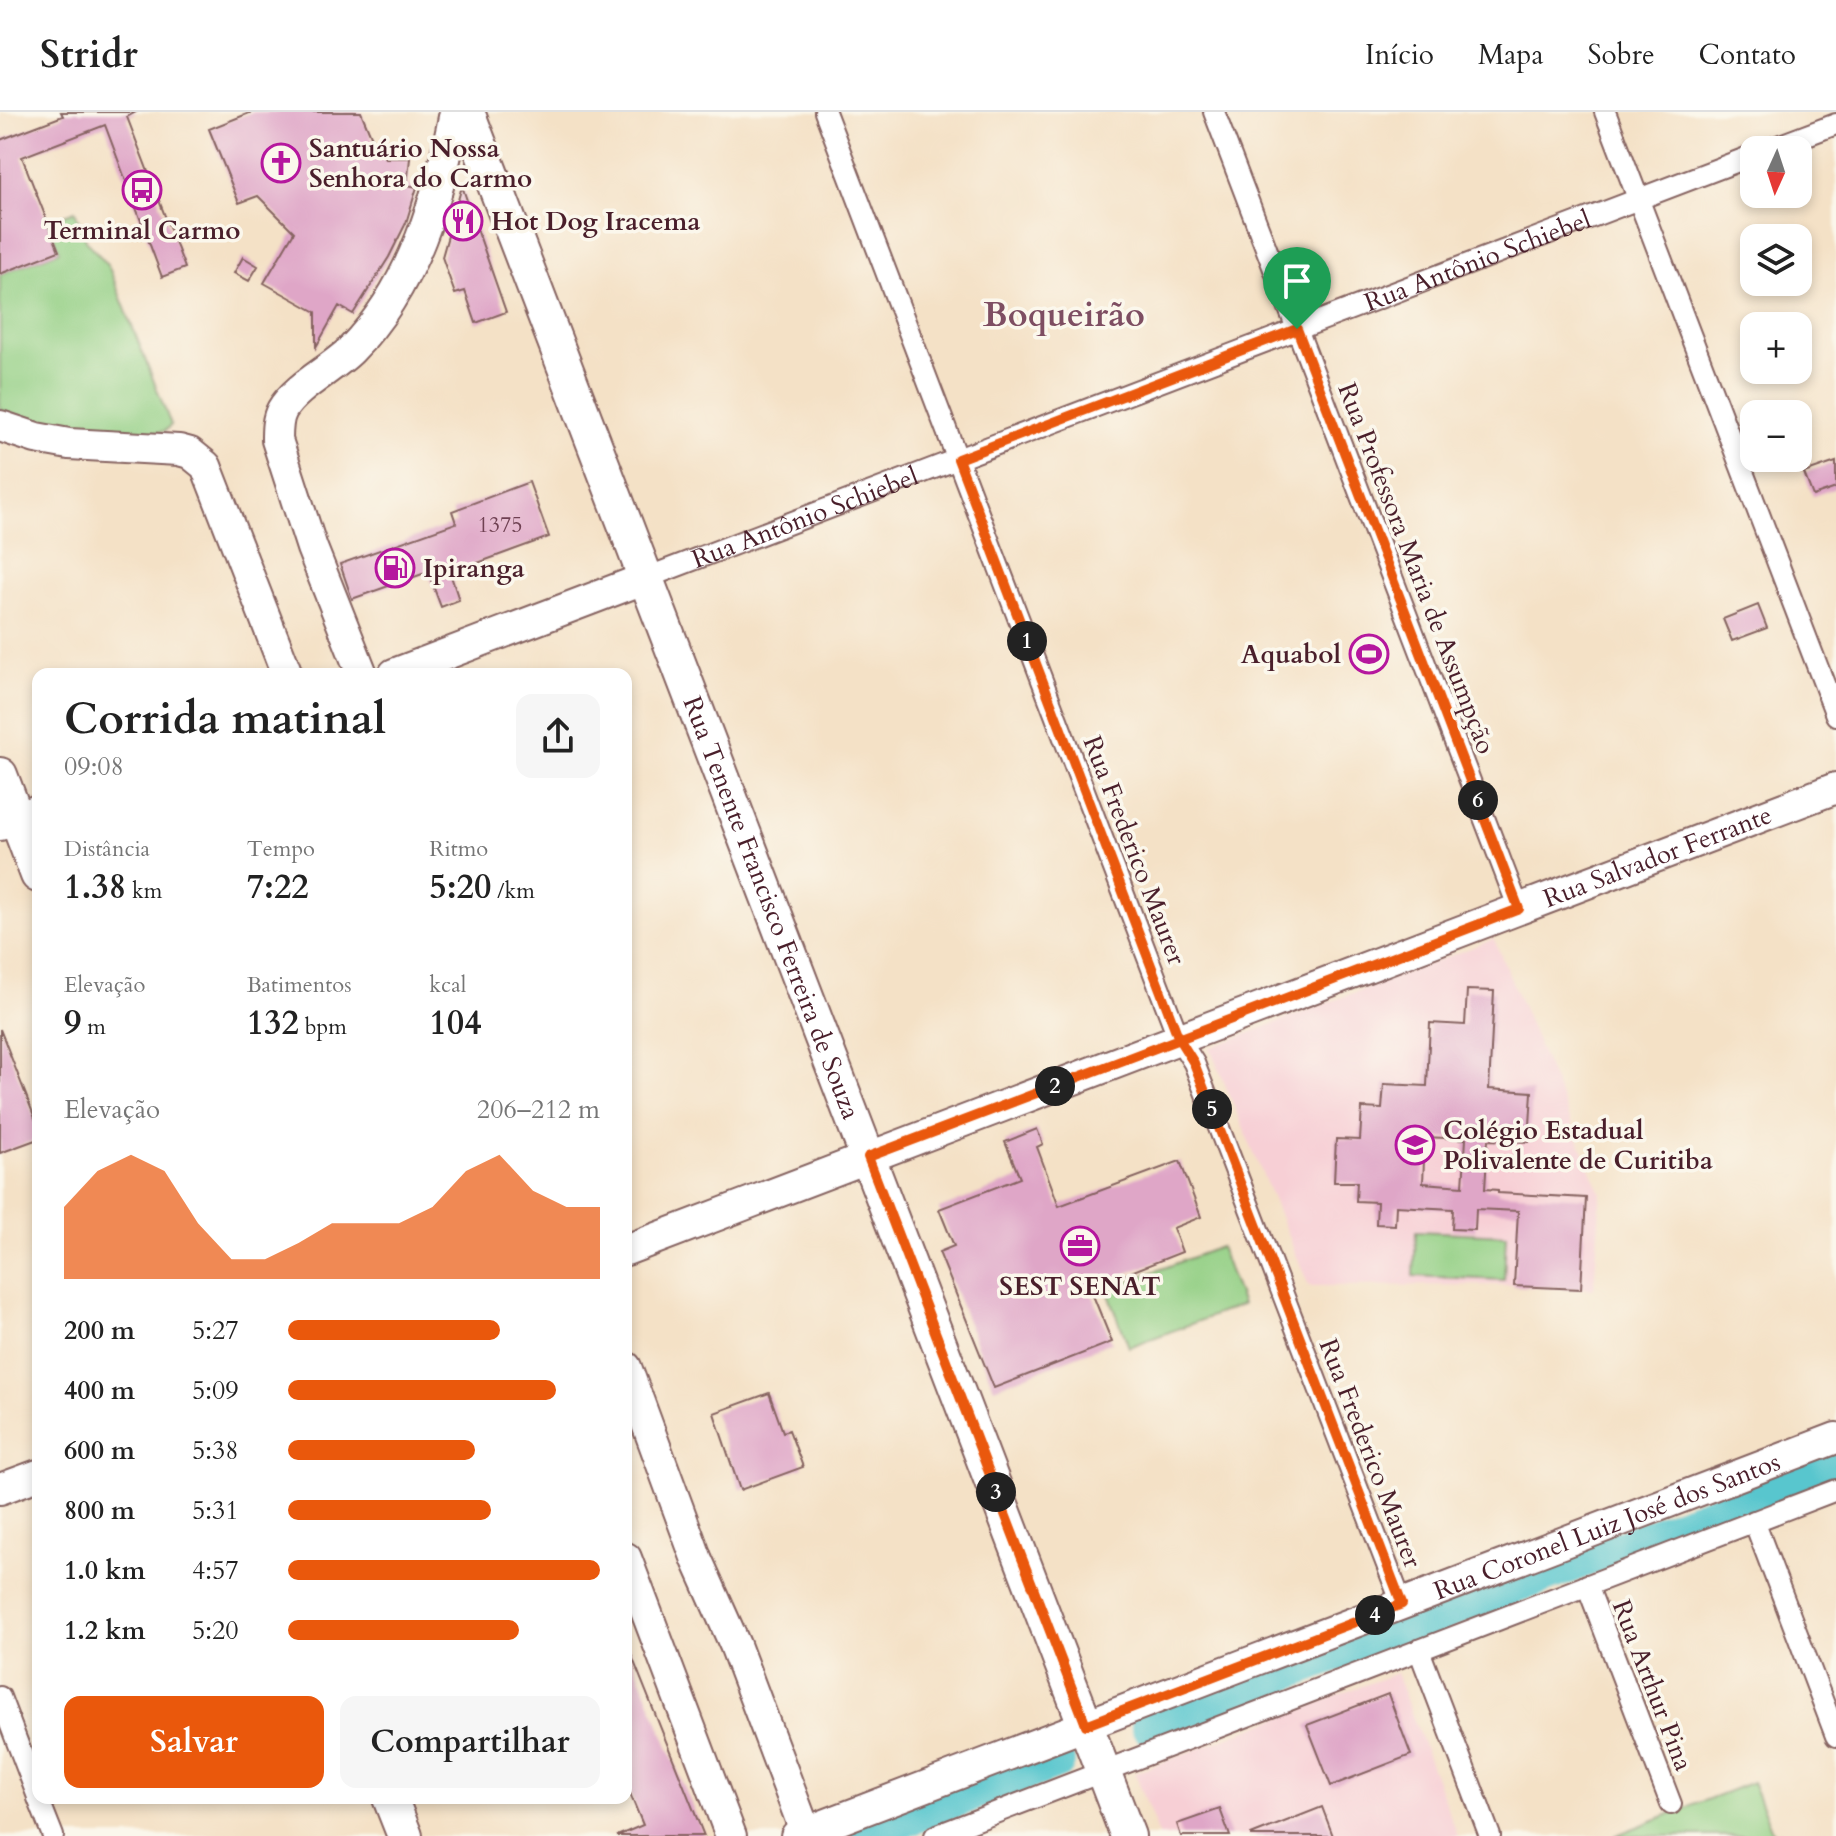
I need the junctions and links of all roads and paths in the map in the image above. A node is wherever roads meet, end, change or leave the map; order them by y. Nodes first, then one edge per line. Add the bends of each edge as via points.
1 (455, 112) edge
2 (467, 112) edge
3 (825, 112) edge
4 (1214, 112) edge
5 (1605, 112) edge
6 (1836, 124) edge
7 (1804, 136) edge
8 (1740, 160) edge
9 (1639, 199) junction
10 (1297, 329) junction
11 (0, 426) edge
12 (958, 459) junction
13 (646, 578) junction
14 (285, 668) edge
15 (360, 668) edge
16 (410, 668) edge
17 (1836, 715) edge
18 (0, 775) edge
19 (1836, 788) edge
20 (18, 818) edge
21 (32, 858) edge
22 (1519, 909) junction
23 (1179, 1039) junction
24 (868, 1157) junction
25 (632, 1248) edge
26 (632, 1383) edge
27 (1836, 1438) edge
28 (32, 1477) edge
29 (0, 1489) edge
30 (1836, 1490) edge
31 (1754, 1521) junction
32 (632, 1574) edge
33 (1587, 1585) junction
34 (1402, 1604) junction
35 (1419, 1650) junction
36 (0, 1697) edge
37 (1086, 1725) junction
38 (1836, 1736) edge
39 (1104, 1771) junction
40 (32, 1782) edge
41 (40, 1804) edge
42 (392, 1804) edge
43 (1671, 1804) dead end
44 (803, 1835) edge
45 (53, 1836) edge
46 (405, 1836) edge
47 (731, 1836) edge
48 (935, 1836) edge
49 (1128, 1836) edge
50 (1490, 1836) edge

1 - 15 main road via 432,205 402,280 370,329 292,398 277,424 277,440 312,548
2 - 13 main road, Rua Tenente Francisco Ferreira de Souza
3 - 12 street, Rua Frederico Maurer
4 - 10 street, Rua Professora Maria de Assumpção
5 - 9 street
6 - 7 street
8 - 9 street, Rua Antônio Schiebel
9 - 10 street, Rua Antônio Schiebel
9 - 17 street
10 - 12 street, Rua Antônio Schiebel
10 - 22 street, Rua Professora Maria de Assumpção
11 - 14 main road via 69,444 179,450 206,466
12 - 13 street, Rua Antônio Schiebel
12 - 23 street, Rua Frederico Maurer
13 - 16 main road, Rua Antônio Schiebel
13 - 24 main road, Rua Tenente Francisco Ferreira de Souza
18 - 20 main road
19 - 22 main road, Rua Salvador Ferrante
20 - 21 main road
22 - 23 main road, Rua Salvador Ferrante
23 - 24 main road, Rua Salvador Ferrante
23 - 34 street, Rua Frederico Maurer via 1194,1063
24 - 25 main road, Rua Salvador Ferrante
24 - 37 main road, Rua Tenente Francisco Ferreira de Souza
26 - 44 main road
27 - 34 main road, Rua Coronel Luiz José dos Santos
28 - 29 main road
30 - 31 street, Rua Coronel Luiz José dos Santos
31 - 33 street, Rua Coronel Luiz José dos Santos
31 - 38 street
32 - 47 main road
33 - 35 street, Rua Coronel Luiz José dos Santos
33 - 43 street, Rua Arthur Pina
34 - 37 main road, Rua Coronel Luiz José dos Santos
35 - 39 street, Rua Coronel Luiz José dos Santos
35 - 50 street
36 - 40 street
37 - 39 main road, Rua Tenente Francisco Ferreira de Souza
37 - 44 main road, Rua Coronel Luiz José dos Santos
39 - 48 street, Rua Coronel Luiz José dos Santos
39 - 49 main road, Rua Tenente Francisco Ferreira de Souza
41 - 45 street
42 - 46 main road

